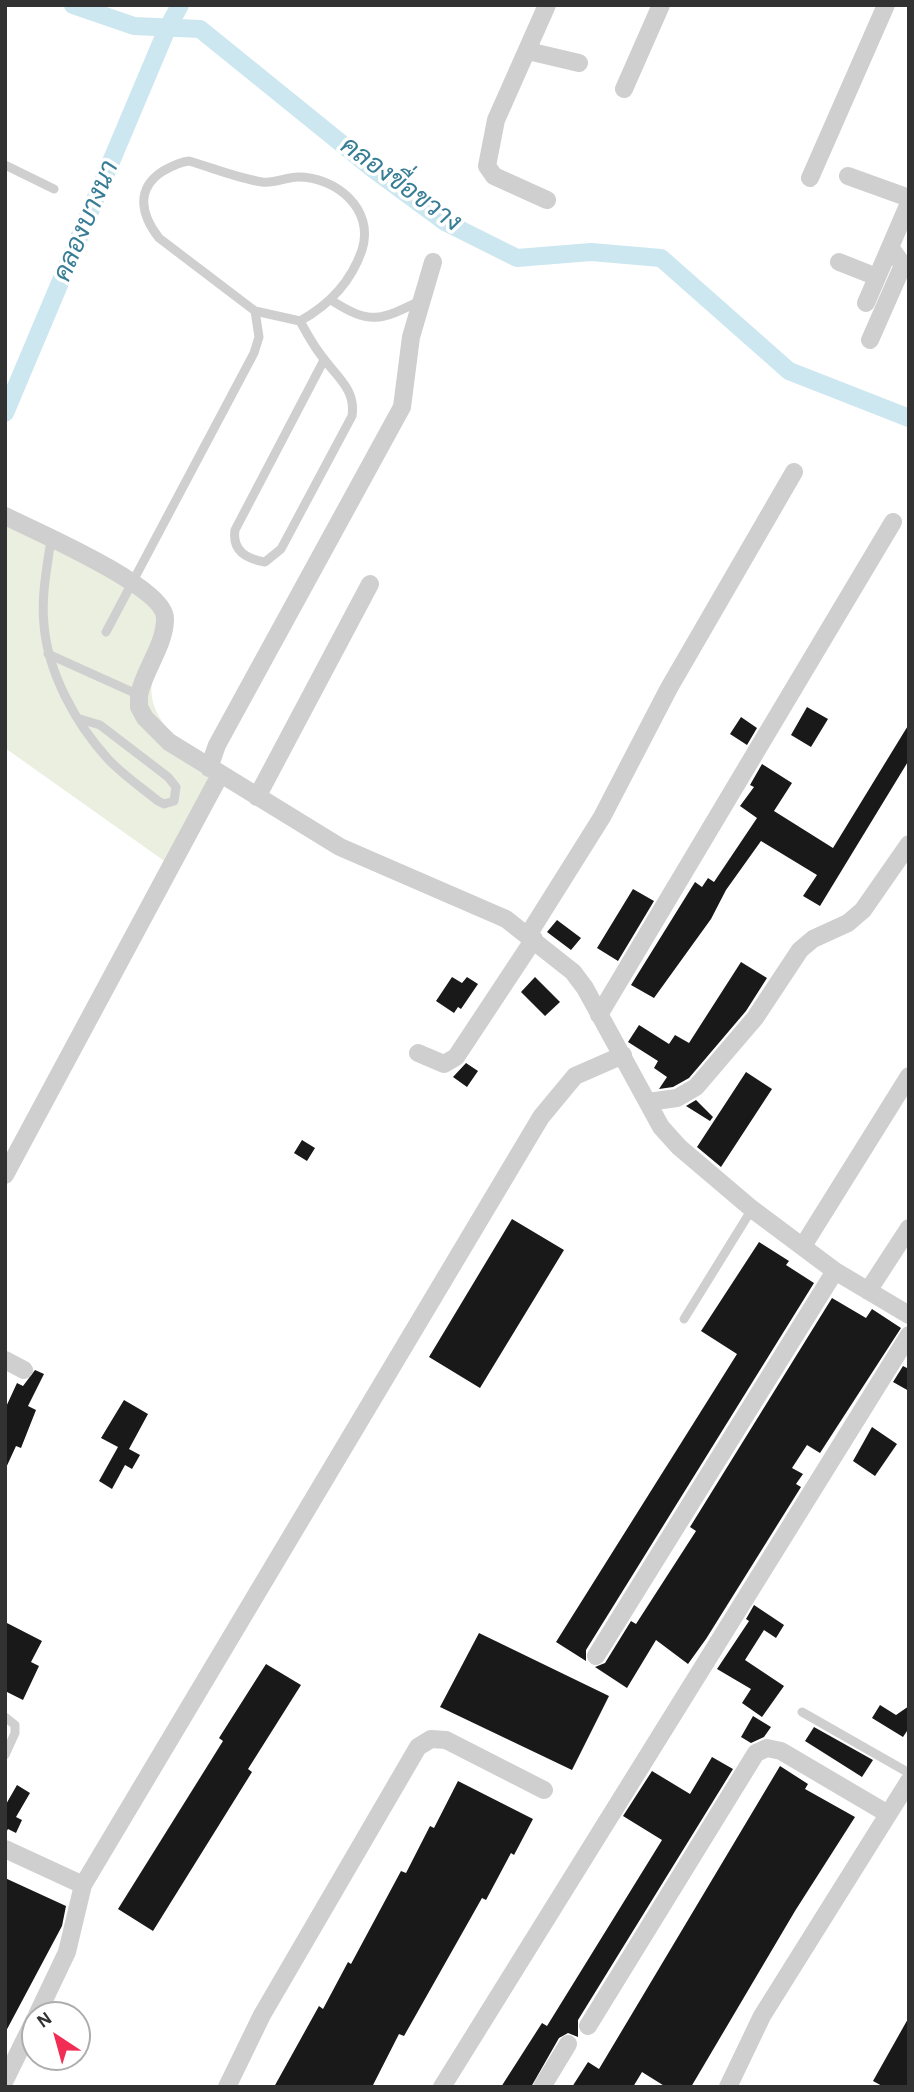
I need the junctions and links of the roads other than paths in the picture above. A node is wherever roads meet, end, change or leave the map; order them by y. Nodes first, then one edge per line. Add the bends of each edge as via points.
1 (547, 5) edge
2 (661, 5) edge
3 (886, 5) edge
4 (528, 51) junction
5 (579, 63) dead end
6 (624, 89) dead end
7 (5, 165) edge
8 (848, 177) dead end
9 (810, 178) dead end
10 (54, 189) dead end
11 (547, 200) dead end
12 (909, 200) edge
13 (890, 247) junction
14 (433, 262) dead end
15 (839, 262) dead end
16 (877, 277) junction
17 (424, 299) junction
18 (331, 300) junction
19 (866, 303) dead end
20 (255, 311) junction
21 (300, 321) junction
22 (870, 340) dead end
23 (324, 360) junction
24 (794, 472) dead end
25 (5, 516) edge
26 (893, 522) dead end
27 (51, 539) junction
28 (134, 582) junction
29 (370, 584) dead end
30 (106, 632) dead end
31 (48, 654) junction
32 (139, 695) junction
33 (80, 719) junction
34 (214, 772) junction
35 (257, 797) junction
36 (909, 844) edge
37 (531, 937) junction
38 (599, 1015) junction
39 (418, 1053) dead end
40 (623, 1055) junction
41 (909, 1076) edge
42 (648, 1102) junction
43 (5, 1175) edge
44 (752, 1209) junction
45 (909, 1228) edge
46 (803, 1245) junction
47 (835, 1271) junction
48 (868, 1291) junction
49 (909, 1315) edge
50 (684, 1319) dead end
51 (909, 1335) edge
52 (5, 1360) edge
53 (24, 1370) dead end
54 (596, 1656) dead end
55 (802, 1712) dead end
56 (5, 1717) edge
57 (5, 1755) edge
58 (909, 1773) edge
59 (909, 1781) edge
60 (544, 1790) dead end
61 (888, 1814) junction
62 (5, 1849) edge
63 (83, 1885) junction
64 (44, 2001) edge
65 (588, 2026) dead end
66 (568, 2044) dead end
67 (21, 2047) edge
68 (5, 2080) edge
69 (227, 2087) edge
70 (442, 2087) edge
71 (542, 2087) edge
72 (728, 2087) edge

1 - 4 street
2 - 6 street
3 - 9 street
4 - 5 street
4 - 11 street via 496,120 487,166 494,176
7 - 10 lane
8 - 12 street
12 - 13 street
13 - 16 street
13 - 22 street via 903,265
14 - 17 street
15 - 16 street
16 - 19 street
17 - 18 lane via 370,320
17 - 34 street via 411,337 402,407 217,745
18 - 20 lane via 350,276 363,248 360,214 349,195 303,177 264,183 189,160 159,174 143,196 147,223 159,239
18 - 21 lane
20 - 21 lane
20 - 28 lane via 259,337 254,353
21 - 23 lane
23 - 23 lane via 235,530 238,550 251,560 265,562 281,549 352,416 350,392
24 - 37 street via 669,688 603,817
25 - 27 street
26 - 38 street
27 - 28 street
27 - 31 lane via 43,590
28 - 30 lane
28 - 32 street via 159,602 165,619
29 - 35 street
31 - 32 lane
31 - 33 lane
32 - 34 street via 139,707 153,730
33 - 33 lane via 100,724 168,777 176,787 174,801 158,801 110,761
34 - 35 street
34 - 43 street
35 - 37 street via 340,847 477,905
36 - 42 street via 863,910 800,950 755,1018 701,1081 677,1098
37 - 38 street via 573,972
37 - 39 street via 456,1057 444,1064
38 - 40 street
40 - 42 street
40 - 63 street via 575,1076 541,1117
41 - 46 street
42 - 44 street via 679,1147
44 - 46 street
44 - 50 lane
45 - 48 street
46 - 47 street
47 - 48 street
47 - 54 street
48 - 49 street
51 - 70 street
52 - 53 street
55 - 58 lane
56 - 57 lane via 15,1725
59 - 61 street
60 - 69 street via 446,1740 431,1739 418,1746 262,2015
61 - 65 street via 781,1751 767,1748 756,1753
61 - 72 street via 762,2016
62 - 63 street
63 - 64 street via 67,1952
66 - 71 street
67 - 68 street

